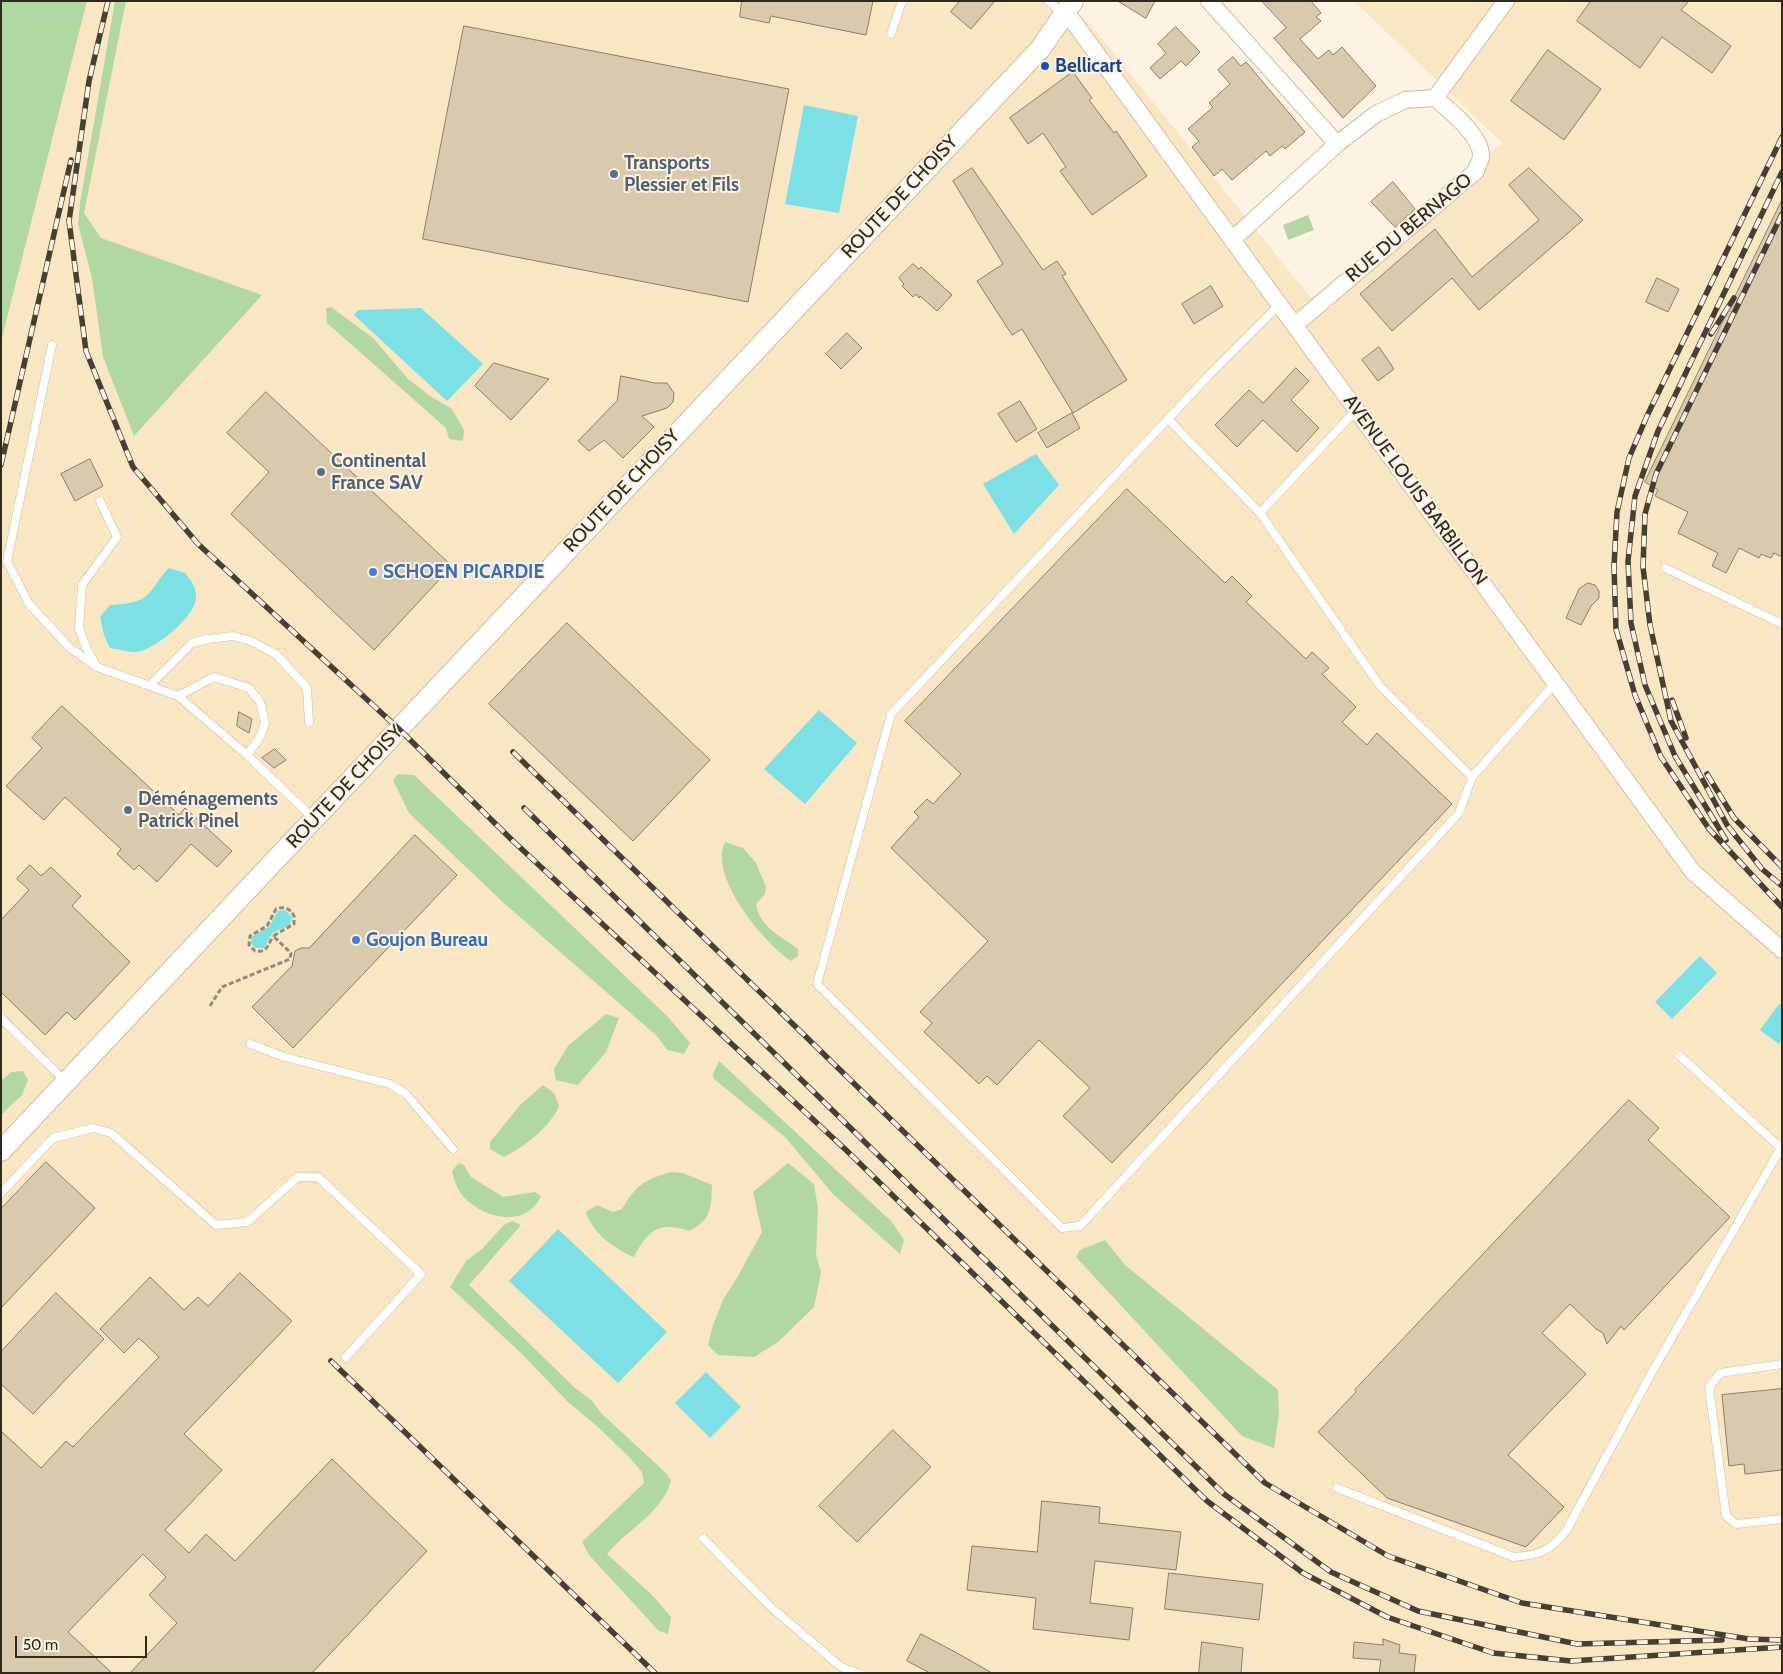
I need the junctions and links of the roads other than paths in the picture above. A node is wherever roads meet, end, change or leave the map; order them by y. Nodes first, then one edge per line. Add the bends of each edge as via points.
1 (902, 1) edge
2 (1049, 1) edge
3 (1209, 1) edge
4 (1506, 1) edge
5 (1068, 8) edge
6 (891, 34) dead end
7 (1435, 98) junction
8 (1337, 144) junction
9 (1233, 239) junction
10 (1280, 304) junction
11 (1295, 325) junction
12 (52, 345) dead end
13 (1356, 409) junction
14 (1168, 419) junction
15 (100, 501) dead end
16 (1260, 513) junction
17 (1665, 568) dead end
18 (1782, 624) edge
19 (97, 667) junction
20 (1556, 682) junction
21 (150, 685) junction
22 (178, 696) junction
23 (309, 722) dead end
24 (247, 755) junction
25 (1472, 777) junction
26 (314, 819) junction
27 (1782, 950) edge
28 (1, 1018) edge
29 (250, 1044) dead end
30 (1680, 1056) dead end
31 (66, 1083) junction
32 (1781, 1147) edge
33 (453, 1149) dead end
34 (1, 1151) edge
35 (1, 1194) edge
36 (346, 1357) dead end
37 (1782, 1364) edge
38 (1337, 1488) dead end
39 (1782, 1519) edge
40 (703, 1538) dead end
41 (857, 1673) edge

1 - 6 lane
2 - 5 lane
3 - 8 street
4 - 7 street
5 - 9 street, AVENUE LOUIS BARBILLON via 1072,20
5 - 26 street, ROUTE DE CHOISY via 1041,48
7 - 8 street via 1398,103 1376,114
7 - 11 street, RUE DU BERNAGO via 1476,140 1481,155 1476,171
8 - 9 street
9 - 10 street, AVENUE LOUIS BARBILLON
10 - 11 street, AVENUE LOUIS BARBILLON
10 - 14 lane
11 - 13 street, AVENUE LOUIS BARBILLON
12 - 19 lane via 7,561 29,604 69,647
13 - 16 lane
13 - 20 street, AVENUE LOUIS BARBILLON
14 - 16 lane
14 - 25 lane via 891,714 817,984 1062,1228 1080,1226 1459,813
15 - 19 lane via 117,537 82,585 79,628
16 - 25 lane via 1380,686
17 - 18 lane
19 - 21 lane
20 - 25 lane
20 - 27 street, AVENUE LOUIS BARBILLON via 1693,872
21 - 22 lane
21 - 23 lane via 192,643 233,636 251,641 277,655 307,688
22 - 24 lane
22 - 24 lane via 214,677 249,688 260,702 265,723 259,740
24 - 26 lane
26 - 31 street, ROUTE DE CHOISY
28 - 31 lane
29 - 33 lane via 285,1057 390,1084 406,1094
30 - 32 lane
31 - 34 street, ROUTE DE CHOISY
32 - 38 lane via 1556,1543 1537,1555 1514,1557
35 - 36 lane via 53,1138 93,1128 111,1134 216,1224 247,1222 298,1177 318,1177 421,1274
37 - 39 lane via 1720,1373 1709,1387 1726,1516 1736,1524
40 - 41 lane via 771,1607 841,1667

